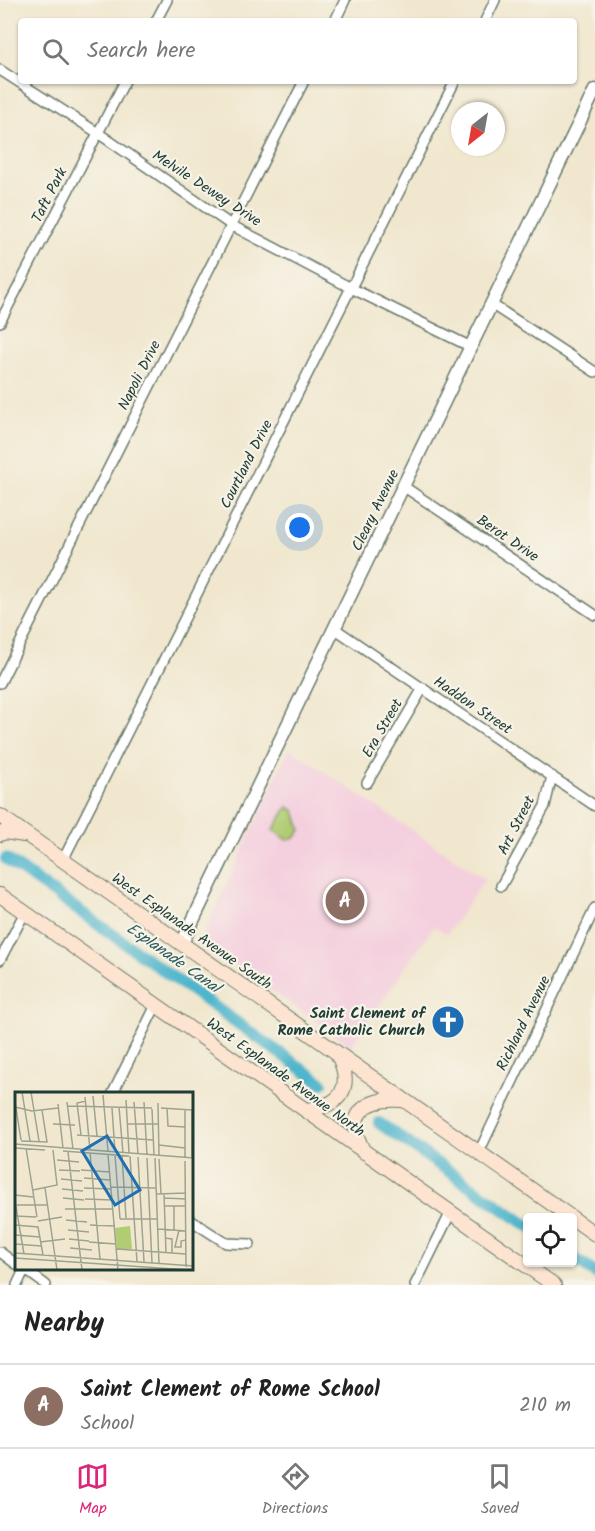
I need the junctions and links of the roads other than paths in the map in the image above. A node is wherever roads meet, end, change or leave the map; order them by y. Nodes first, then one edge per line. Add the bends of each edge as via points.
1 (167, 0) edge
2 (345, 0) edge
3 (495, 0) edge
4 (158, 18) edge
5 (336, 18) edge
6 (486, 18) edge
7 (0, 70) edge
8 (18, 82) edge
9 (22, 84) edge
10 (123, 84) edge
11 (302, 84) edge
12 (453, 84) edge
13 (595, 90) edge
14 (591, 110) edge
15 (98, 133) junction
16 (231, 225) junction
17 (351, 288) junction
18 (491, 304) junction
19 (0, 322) edge
20 (471, 347) junction
21 (595, 372) edge
22 (403, 486) junction
23 (595, 615) edge
24 (334, 628) junction
25 (0, 683) edge
26 (423, 688) junction
27 (552, 776) junction
28 (367, 783) dead end
29 (595, 806) edge
30 (0, 816) edge
31 (0, 834) edge
32 (29, 836) junction
33 (63, 860) junction
34 (501, 886) dead end
35 (0, 895) edge
36 (595, 908) edge
37 (25, 912) junction
38 (182, 943) junction
39 (0, 960) edge
40 (156, 1005) junction
41 (338, 1053) junction
42 (113, 1092) edge
43 (404, 1100) junction
44 (306, 1110) junction
45 (479, 1152) junction
46 (365, 1154) junction
47 (451, 1212) junction
48 (565, 1213) edge
49 (577, 1221) edge
50 (194, 1222) edge
51 (595, 1234) edge
52 (250, 1244) dead end
53 (0, 1252) edge
54 (15, 1263) edge
55 (21, 1270) edge
56 (25, 1270) edge
57 (17, 1285) edge
58 (46, 1285) edge
59 (415, 1285) edge
60 (554, 1285) edge

1 - 4 street
2 - 5 street
3 - 6 street
7 - 8 street, Melvile Dewey Drive
9 - 15 street, Melvile Dewey Drive
10 - 15 street, Taft Park
11 - 16 street, Napoli Drive
12 - 17 street, Courtland Drive
13 - 14 street, Cleary Avenue
14 - 18 street, Cleary Avenue
15 - 16 street, Melvile Dewey Drive
15 - 19 street, Taft Park
16 - 17 street, Melvile Dewey Drive
16 - 25 street, Napoli Drive
17 - 20 street, Melvile Dewey Drive
17 - 33 street, Courtland Drive
18 - 20 street, Cleary Avenue
18 - 21 street
20 - 22 street, Cleary Avenue
22 - 23 street, Berot Drive
22 - 24 street, Cleary Avenue
24 - 26 street, Haddon Street
24 - 38 street, Cleary Avenue
26 - 27 street, Haddon Street
26 - 28 street, Era Street
27 - 29 street, Haddon Street
27 - 34 street, Art Street via 545,806
30 - 32 main road, West Esplanade Avenue South
31 - 32 main road
32 - 33 main road, West Esplanade Avenue South
33 - 38 main road, West Esplanade Avenue South
35 - 37 main road, West Esplanade Avenue North
36 - 45 street, Richland Avenue
37 - 39 street
37 - 40 main road, West Esplanade Avenue North
38 - 41 main road, West Esplanade Avenue South
40 - 42 street
40 - 44 main road, West Esplanade Avenue North
41 - 43 main road, West Esplanade Avenue South
41 - 44 main road via 345,1081 340,1095 323,1108
43 - 45 main road, West Esplanade Avenue South
43 - 46 main road via 374,1101 364,1107 356,1127
44 - 46 main road, West Esplanade Avenue North
45 - 48 main road, West Esplanade Avenue South
46 - 47 main road, West Esplanade Avenue North
47 - 59 street
47 - 60 main road, West Esplanade Avenue North
49 - 51 main road, West Esplanade Avenue South
50 - 52 street via 226,1243
53 - 54 street
55 - 57 street
56 - 58 street

